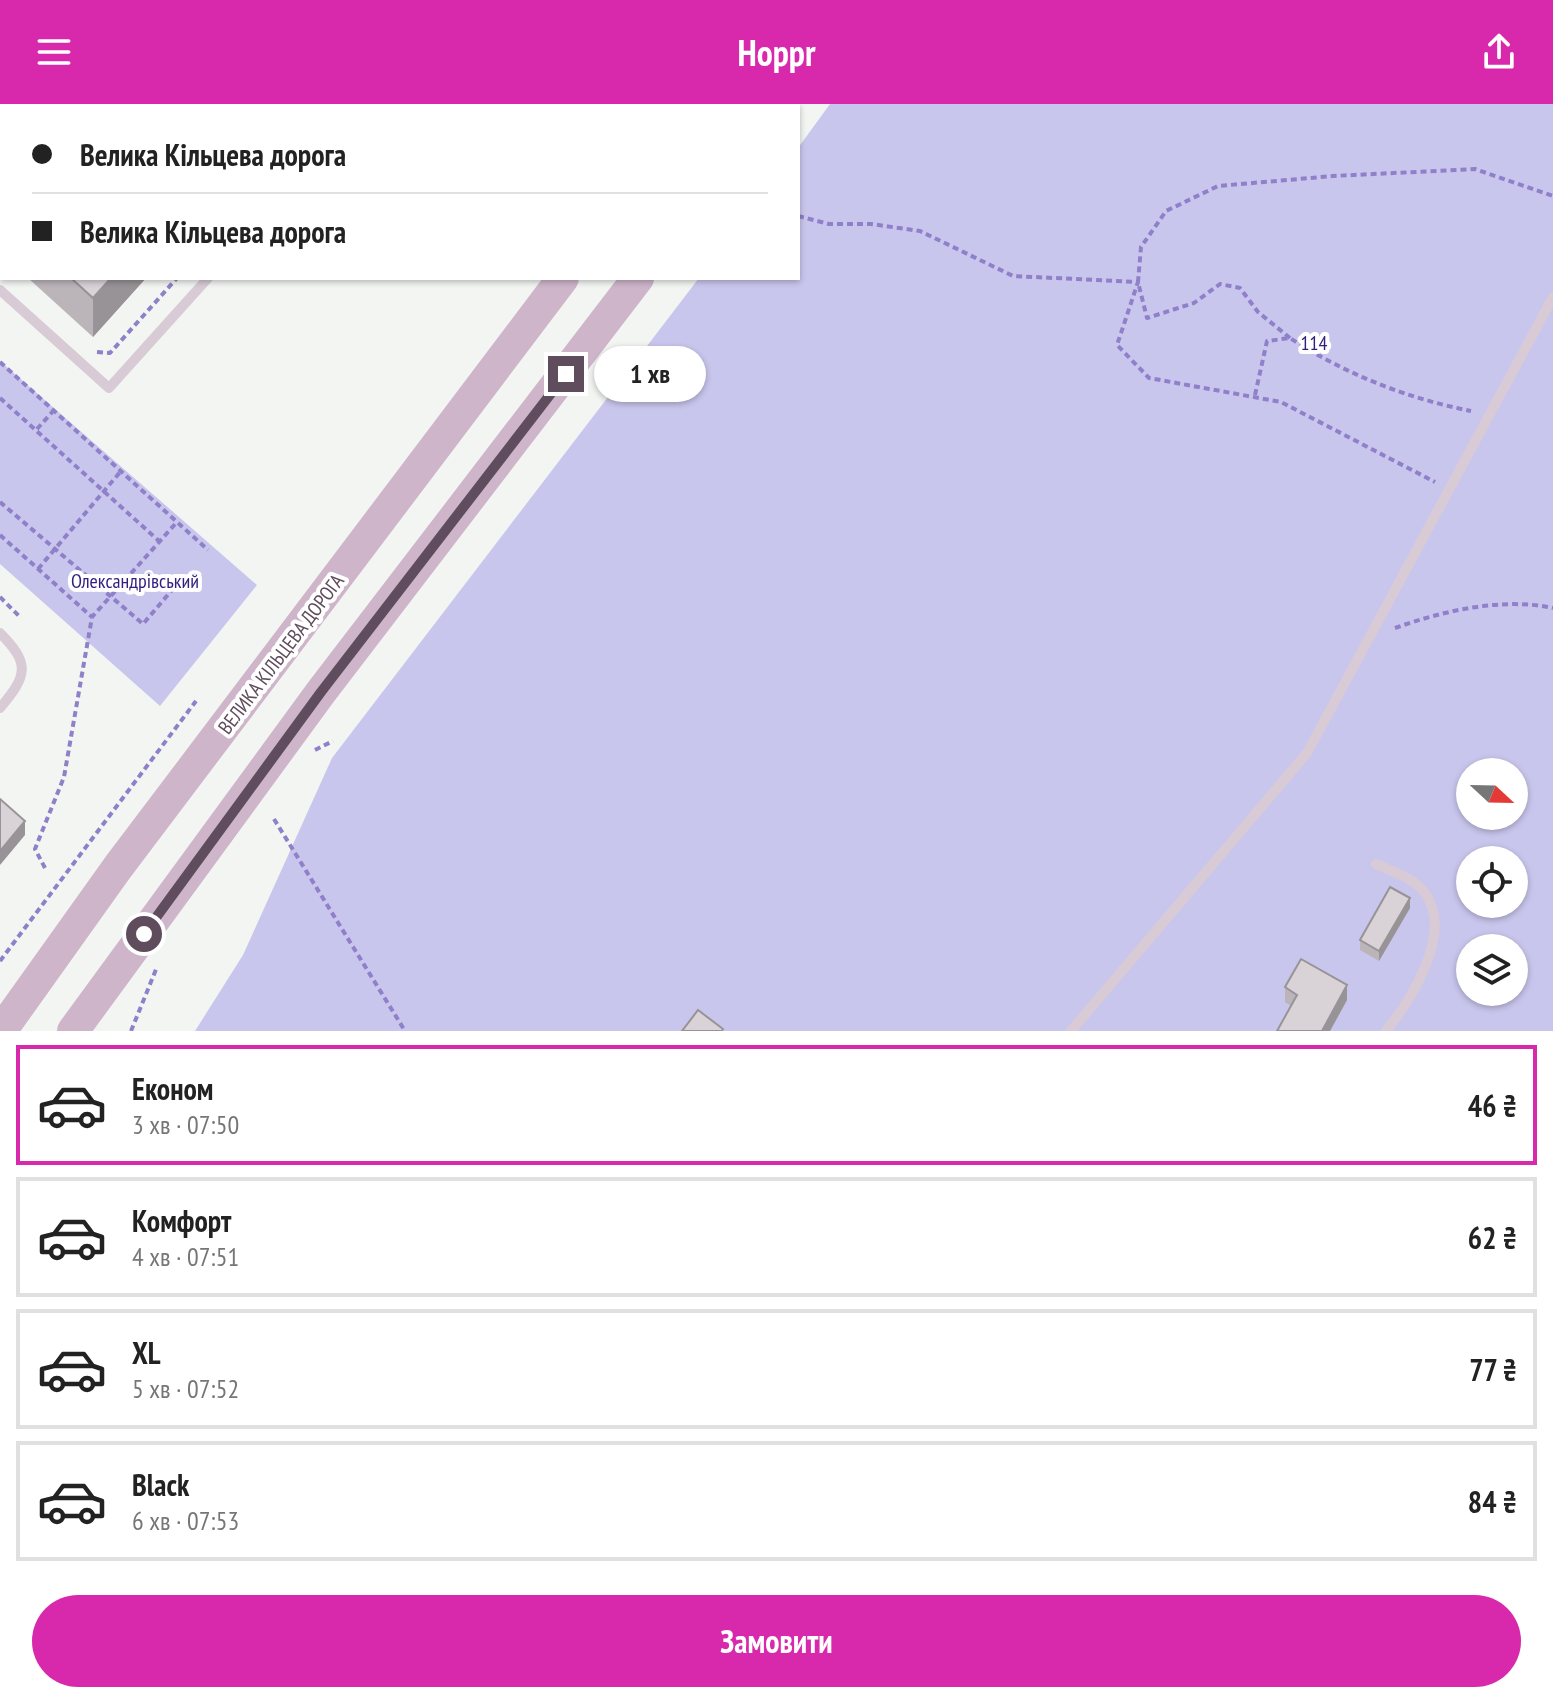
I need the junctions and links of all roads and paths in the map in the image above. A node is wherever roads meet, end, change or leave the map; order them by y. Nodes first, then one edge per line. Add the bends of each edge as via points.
1 (1553, 196) edge
2 (800, 217) edge
3 (175, 280) edge
4 (206, 280) edge
5 (561, 280) edge
6 (636, 280) edge
7 (1138, 282) junction
8 (0, 290) edge
9 (1553, 297) edge
10 (1290, 338) junction
11 (90, 346) edge
12 (7, 358) dead end
13 (1, 363) edge
14 (1255, 396) junction
15 (0, 398) edge
16 (54, 410) junction
17 (1489, 414) junction
18 (36, 430) junction
19 (121, 471) junction
20 (1447, 489) junction
21 (104, 491) junction
22 (0, 502) edge
23 (177, 522) junction
24 (0, 535) edge
25 (159, 541) junction
26 (54, 549) junction
27 (208, 550) dead end
28 (38, 569) junction
29 (178, 583) dead end
30 (0, 597) edge
31 (110, 597) junction
32 (1553, 608) edge
33 (92, 617) junction
34 (21, 618) dead end
35 (0, 633) edge
36 (1368, 638) junction
37 (196, 701) dead end
38 (0, 708) edge
39 (333, 741) dead end
40 (313, 751) dead end
41 (274, 819) dead end
42 (1376, 864) dead end
43 (45, 868) dead end
44 (0, 961) edge
45 (1, 1031) edge
46 (73, 1031) edge
47 (405, 1031) edge
48 (1071, 1031) edge
49 (1386, 1031) edge

1 - 7 path via 1475,169 1218,186 1166,211 1141,247
2 - 7 path via 920,231 1013,276
3 - 11 path via 110,353
4 - 8 lane via 109,388
5 - 45 main road, ВЕЛИКА КІЛЬЦЕВА ДОРОГА via 118,867
6 - 46 main road via 321,692
7 - 10 path via 1147,318 1194,303 1220,284 1240,288 1258,312
7 - 14 path via 1117,345 1149,378
9 - 17 lane
10 - 14 path via 1267,341
10 - 17 path via 1384,387
12 - 13 path
13 - 16 path
14 - 20 path via 1317,419
15 - 18 path
16 - 18 path
16 - 19 path
17 - 20 lane
18 - 21 path
19 - 21 path
19 - 23 path
20 - 36 lane
21 - 25 path
21 - 26 path
22 - 26 path
23 - 25 path
23 - 27 path
24 - 28 path
25 - 31 path
26 - 28 path
26 - 31 path
28 - 33 path
29 - 31 path via 143,624
30 - 34 path
31 - 33 path
32 - 36 path via 1530,603 1437,613
33 - 43 path via 64,777 35,849
35 - 38 lane via 22,660 22,677
36 - 48 lane via 1307,753
37 - 44 path
39 - 40 path
41 - 47 path
42 - 49 lane via 1425,893 1433,918 1424,973

